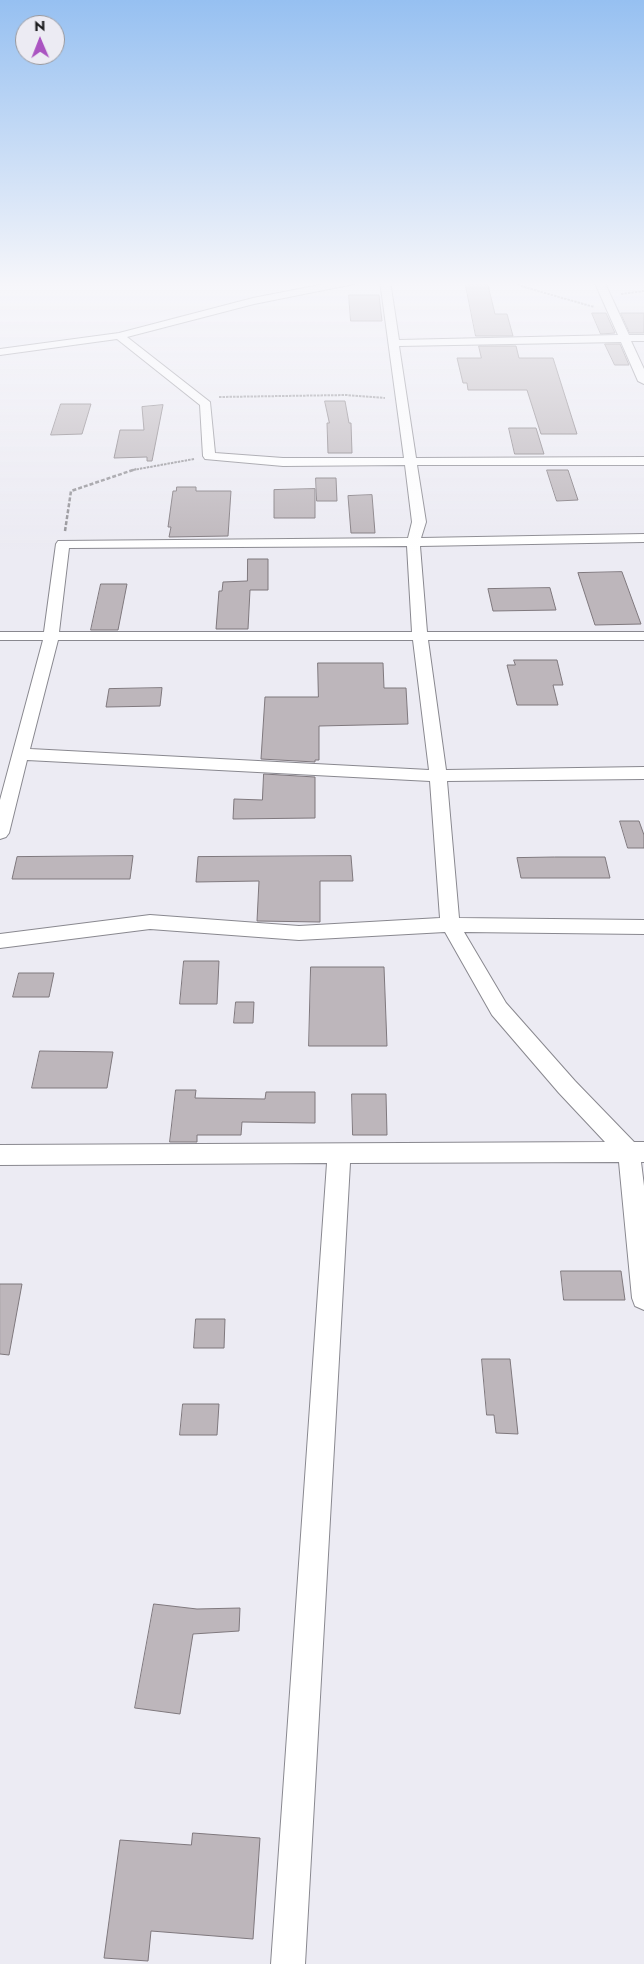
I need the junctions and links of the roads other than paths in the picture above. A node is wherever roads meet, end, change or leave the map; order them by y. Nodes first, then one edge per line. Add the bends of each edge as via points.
1 (166, 373) edge
2 (397, 373) edge
3 (410, 461) junction
4 (644, 461) edge
5 (644, 538) edge
6 (413, 542) junction
7 (0, 636) edge
8 (644, 636) edge
9 (51, 637) junction
10 (420, 637) junction
11 (20, 754) junction
12 (644, 773) edge
13 (438, 776) junction
14 (0, 833) edge
15 (450, 925) junction
16 (644, 927) edge
17 (0, 941) edge
18 (637, 1152) edge
19 (339, 1153) junction
20 (0, 1155) edge
21 (644, 1298) edge
22 (288, 1964) edge

1 - 3 street via 206,404 209,456 283,462
2 - 3 street
3 - 4 street
3 - 6 street via 419,522
5 - 6 street
6 - 9 street via 63,544
6 - 10 street
7 - 9 street
8 - 10 street
9 - 10 street
9 - 11 street
10 - 13 street
11 - 13 street
11 - 14 street
12 - 13 street
13 - 15 street
15 - 16 street
15 - 17 street via 299,933 150,922
15 - 18 street via 499,1009 567,1087
18 - 19 street
18 - 21 street
19 - 20 street
19 - 22 street

